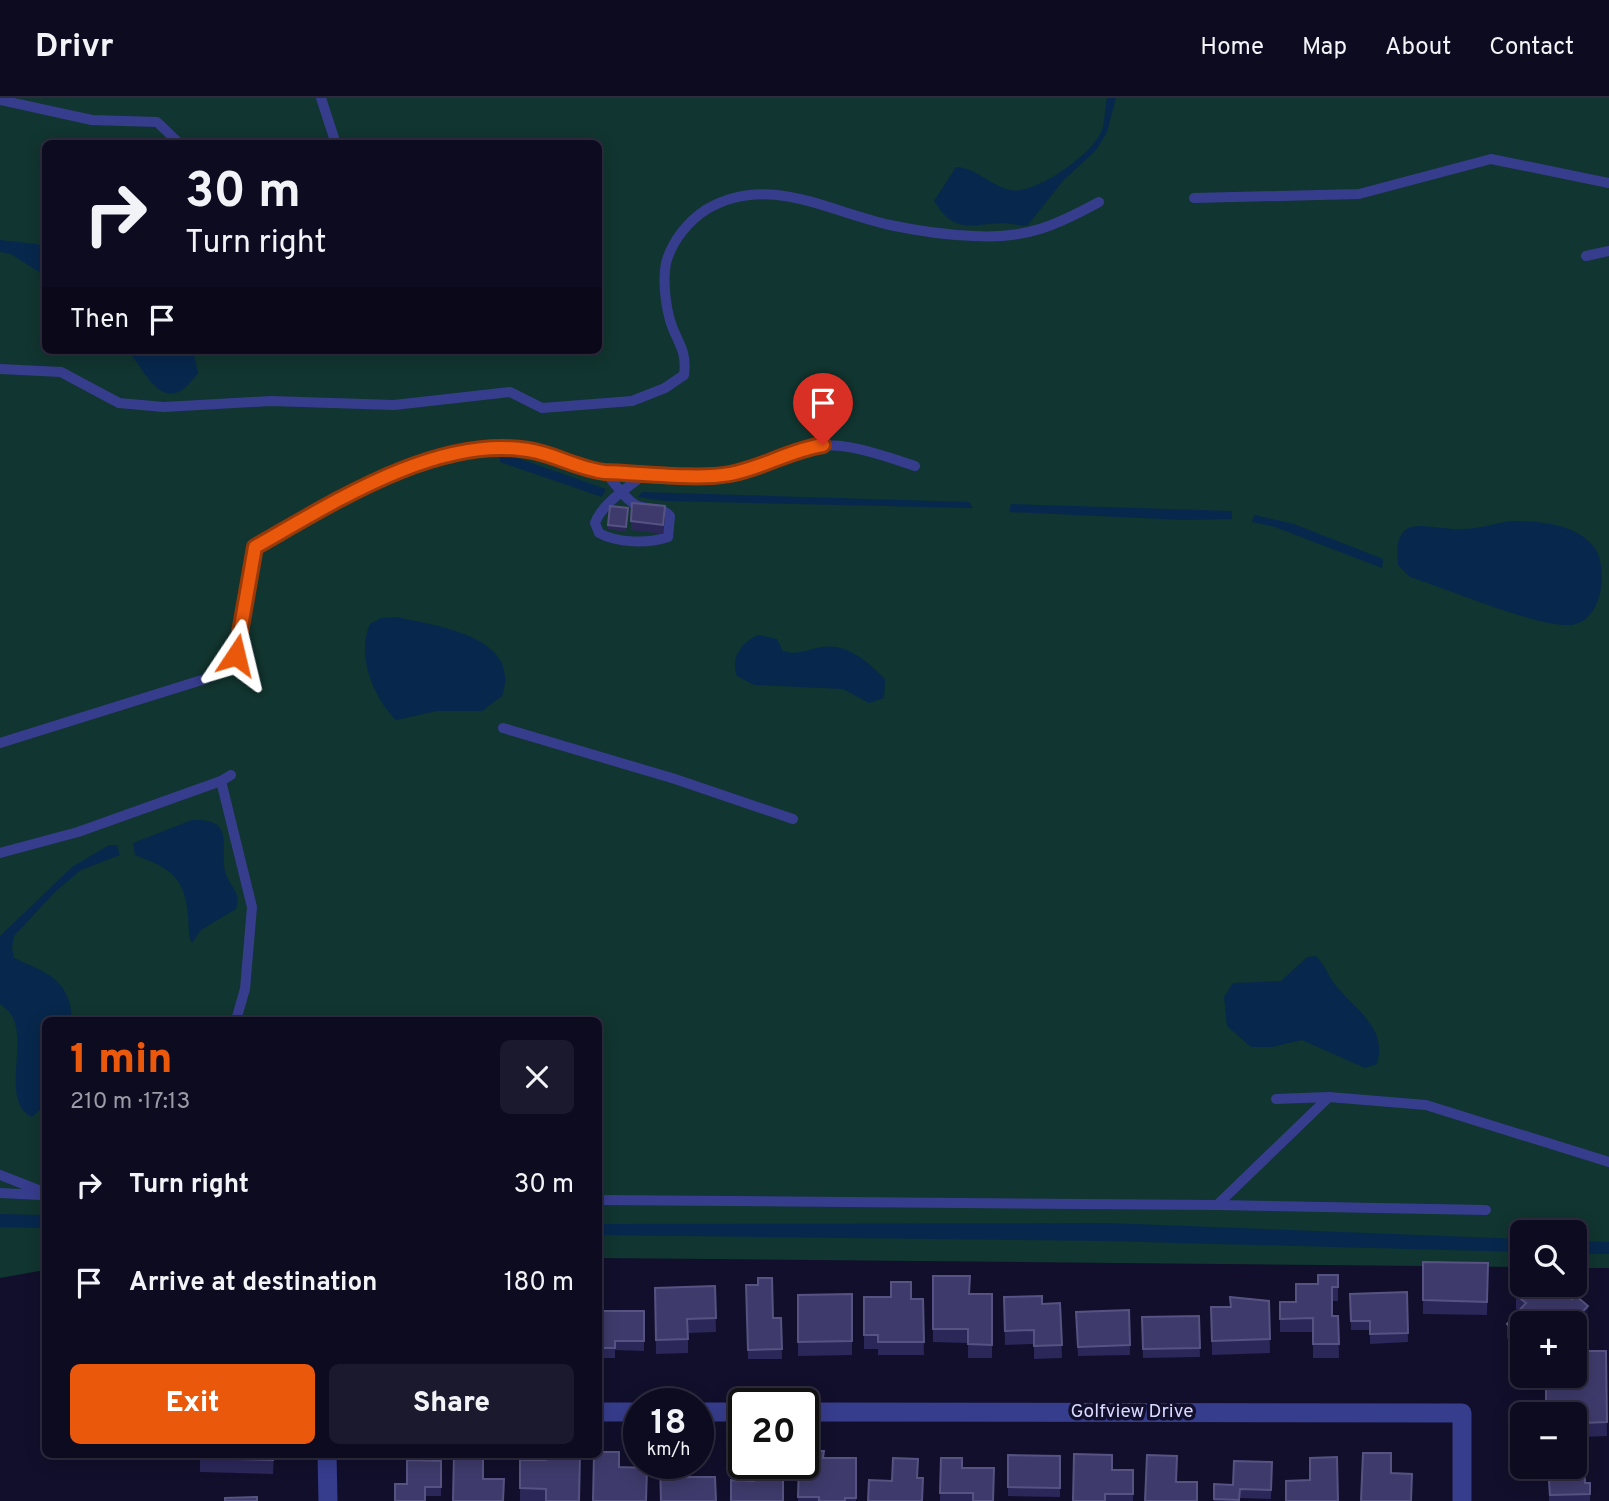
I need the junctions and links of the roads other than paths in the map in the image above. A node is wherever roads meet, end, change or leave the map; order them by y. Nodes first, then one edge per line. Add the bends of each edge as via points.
1 (321, 98) edge
2 (0, 100) edge
3 (176, 140) edge
4 (335, 140) edge
5 (1609, 183) edge
6 (1194, 198) dead end
7 (1099, 202) dead end
8 (1609, 251) edge
9 (1586, 256) dead end
10 (0, 369) edge
11 (915, 466) dead end
12 (605, 472) junction
13 (646, 473) junction
14 (623, 493) junction
15 (503, 728) dead end
16 (0, 743) edge
17 (231, 775) dead end
18 (221, 781) junction
19 (793, 818) dead end
20 (0, 853) edge
21 (237, 1017) edge
22 (1329, 1097) junction
23 (1276, 1099) dead end
24 (1609, 1162) edge
25 (0, 1175) edge
26 (42, 1192) edge
27 (0, 1193) edge
28 (42, 1194) edge
29 (602, 1200) edge
30 (1217, 1205) junction
31 (1486, 1210) dead end
32 (602, 1412) edge
33 (623, 1412) edge
34 (819, 1412) edge
35 (327, 1458) edge
36 (328, 1501) edge
37 (1462, 1501) edge

1 - 4 lane
2 - 3 lane via 92,120 158,122
5 - 6 lane via 1491,159 1359,194
7 - 10 lane via 1036,233 975,237 888,225 807,199 773,194 744,195 714,205 693,218 666,263 669,318 686,359 684,375 632,401 542,408 510,392 394,405 271,401 164,407 119,403 61,372
8 - 9 lane
11 - 13 lane via 849,446 823,445 726,475
12 - 13 lane
12 - 14 lane
12 - 16 lane via 530,450 501,448 457,454 361,487 255,547 236,655 205,679
13 - 14 lane
14 - 14 lane via 635,506 665,511 670,516 668,537 630,540 599,533 598,516
15 - 19 lane
17 - 18 lane
18 - 20 lane via 78,832
18 - 21 lane via 252,907 245,989
22 - 23 lane
22 - 24 lane via 1426,1105
22 - 30 lane
25 - 26 lane
27 - 28 lane
29 - 30 lane
30 - 31 lane
32 - 33 street
34 - 37 street, Golfview Drive via 1462,1413
35 - 36 street

